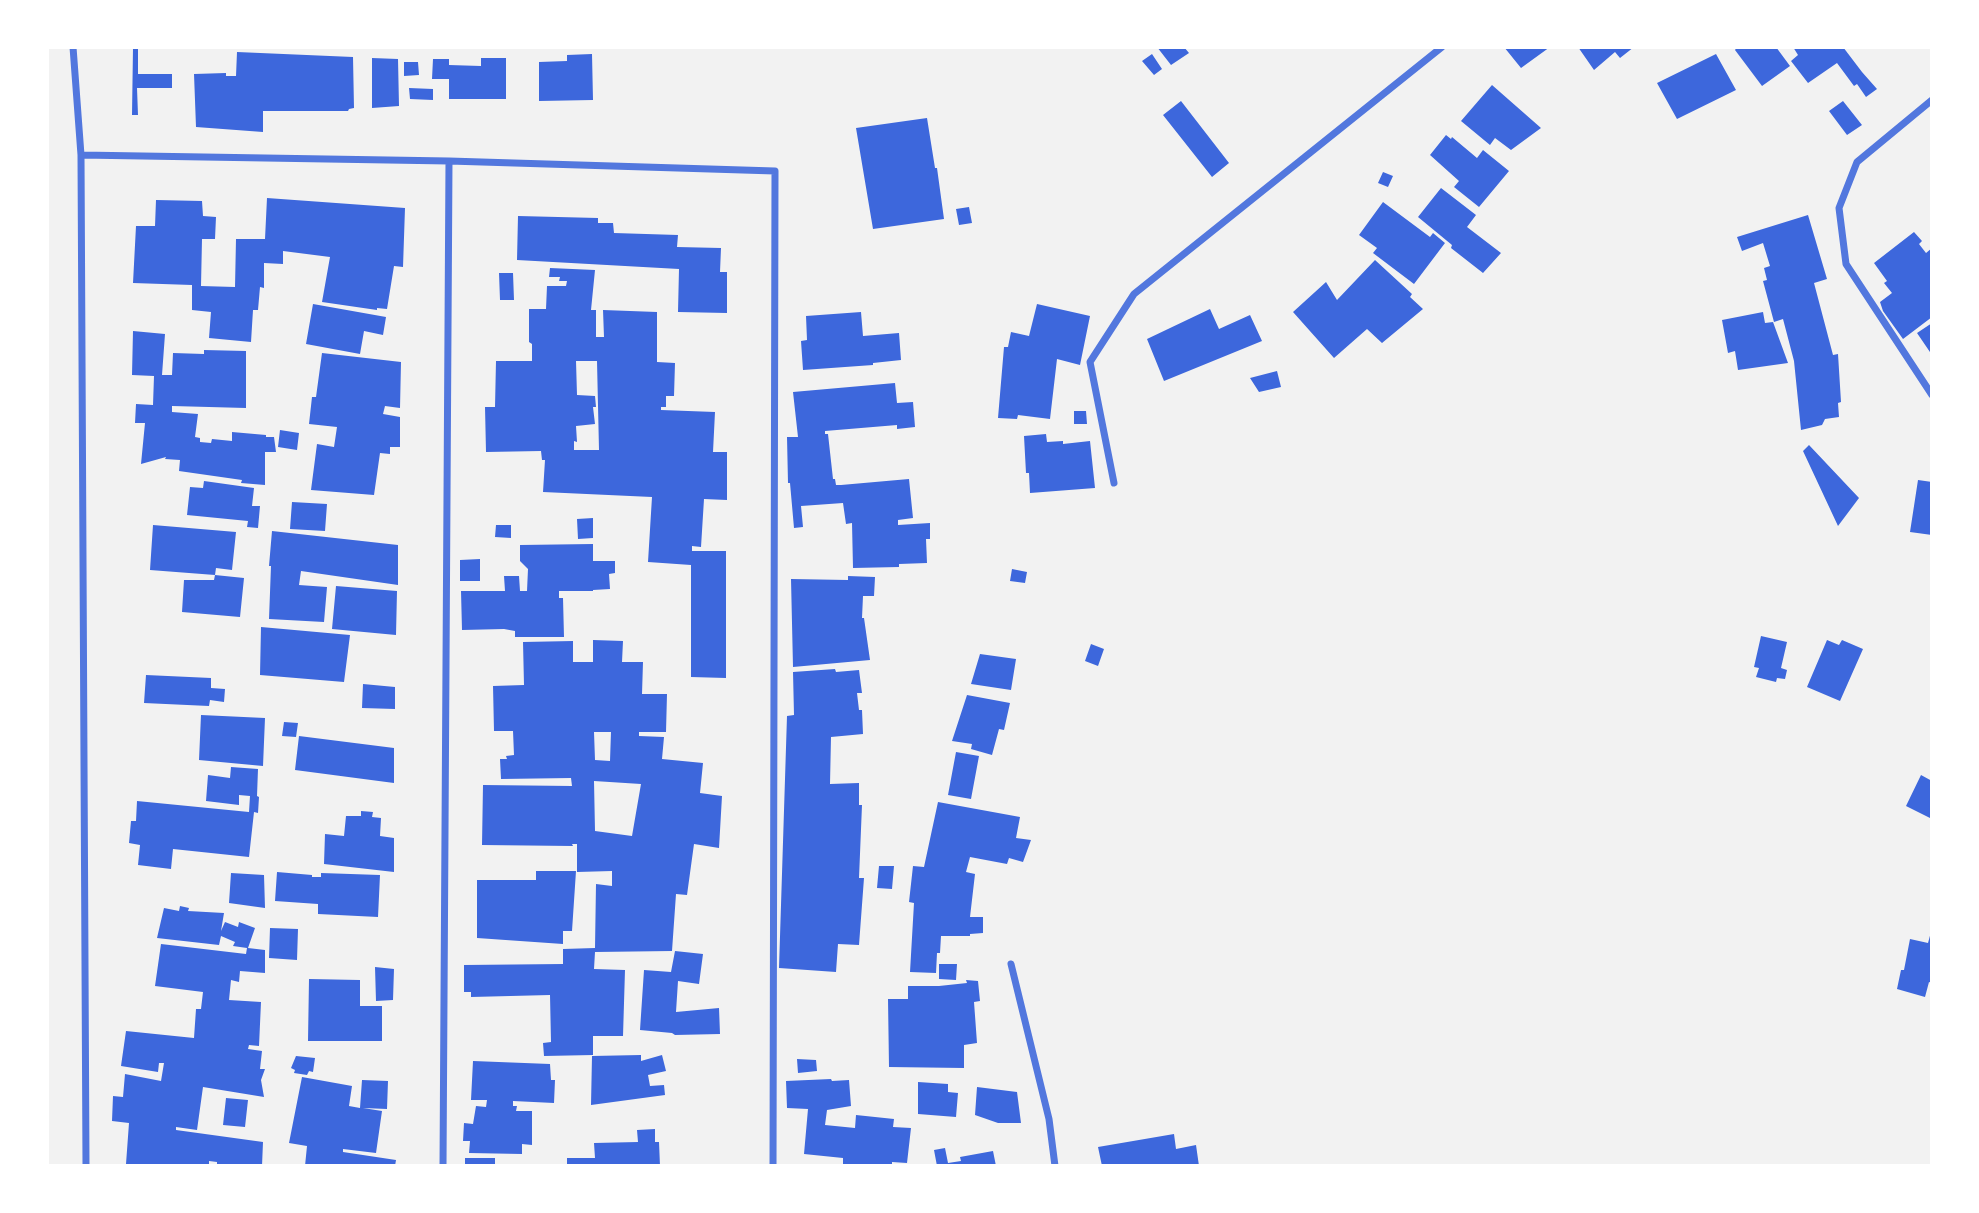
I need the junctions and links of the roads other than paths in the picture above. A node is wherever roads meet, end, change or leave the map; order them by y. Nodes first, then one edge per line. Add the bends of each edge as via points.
1 (74, 47) edge
2 (1442, 47) edge
3 (1932, 100) edge
4 (81, 155) junction
5 (449, 162) junction
6 (1932, 395) edge
7 (1114, 483) dead end
8 (1011, 964) dead end
9 (86, 1166) edge
10 (443, 1166) edge
11 (773, 1166) edge
12 (1055, 1166) edge

1 - 4 street
2 - 7 street via 1134,294 1090,362
3 - 6 street via 1857,162 1839,208 1846,264
4 - 5 street
4 - 9 street
5 - 10 street
5 - 11 street via 775,171
8 - 12 street via 1049,1119

